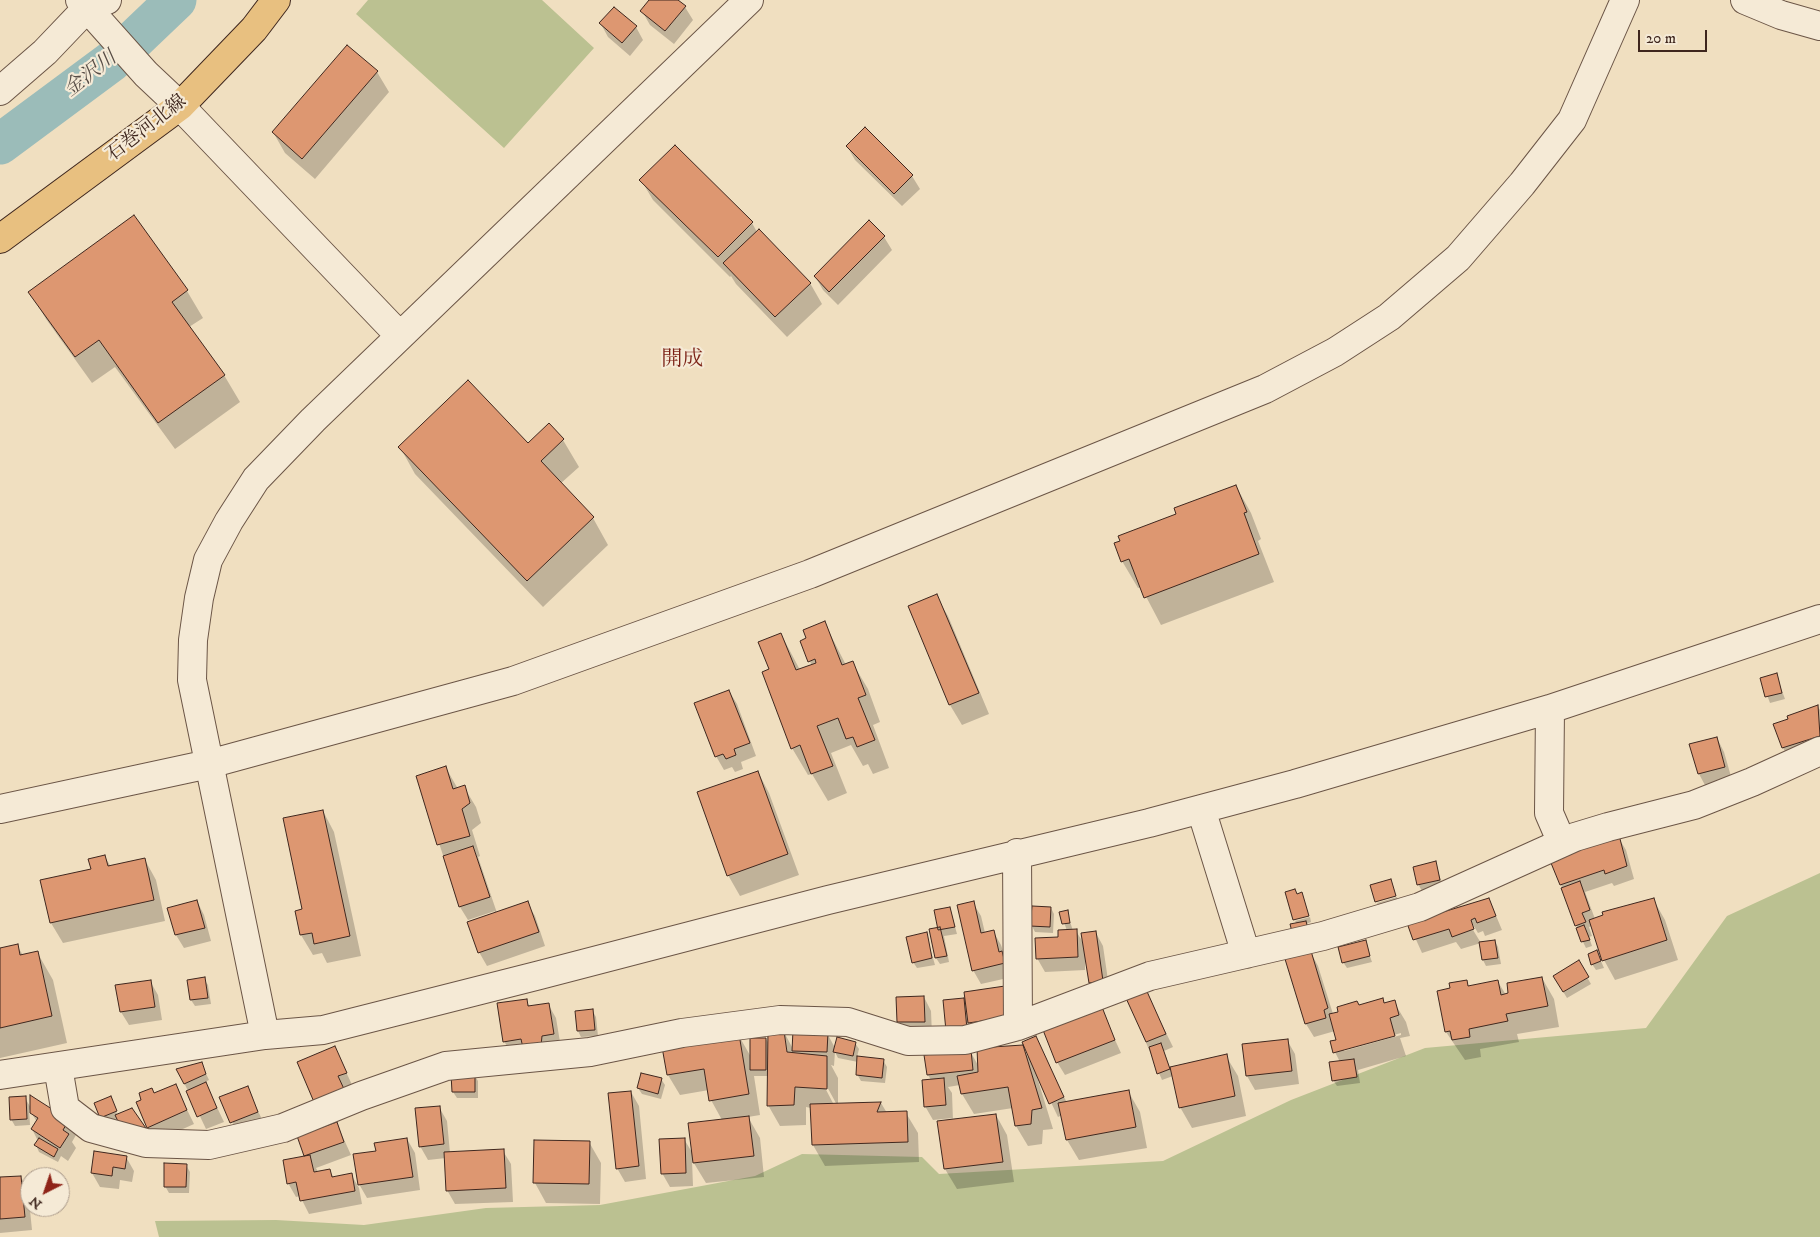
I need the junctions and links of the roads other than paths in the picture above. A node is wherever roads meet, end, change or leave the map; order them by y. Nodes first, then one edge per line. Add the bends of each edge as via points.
1 (276, 0) edge
2 (749, 0) edge
3 (1625, 0) edge
4 (1745, 0) edge
5 (93, 7) edge
6 (1820, 26) edge
7 (0, 91) edge
8 (180, 106) junction
9 (0, 239) edge
10 (400, 336) junction
11 (1820, 618) edge
12 (1550, 708) junction
13 (1820, 751) edge
14 (209, 764) junction
15 (0, 809) edge
16 (1201, 809) junction
17 (1562, 843) junction
18 (1017, 853) junction
19 (1246, 954) junction
20 (1018, 1026) junction
21 (265, 1035) junction
22 (58, 1067) junction
23 (0, 1075) edge

1 - 8 main road, 石巻河北線 via 254,29
2 - 10 street
3 - 14 street via 1572,120 1522,184 1458,258 1390,317 1335,352 1265,389 810,574 513,680
4 - 6 street
5 - 7 street
5 - 8 street via 146,74
8 - 9 main road, 石巻河北線
8 - 10 street
10 - 14 street via 256,479 208,560 192,640 192,680
11 - 12 street
12 - 16 street
12 - 17 street via 1549,813
13 - 17 street via 1694,805 1608,827
14 - 15 street
14 - 21 street
16 - 18 street
16 - 19 street
17 - 19 street via 1420,907 1323,936
18 - 20 street
18 - 21 street via 332,1027
19 - 20 street via 1150,976
20 - 22 street via 965,1040 908,1041 848,1022 780,1020 682,1033 590,1052 446,1066 283,1128 209,1145 146,1143 92,1128 65,1108
21 - 22 street
22 - 23 street

